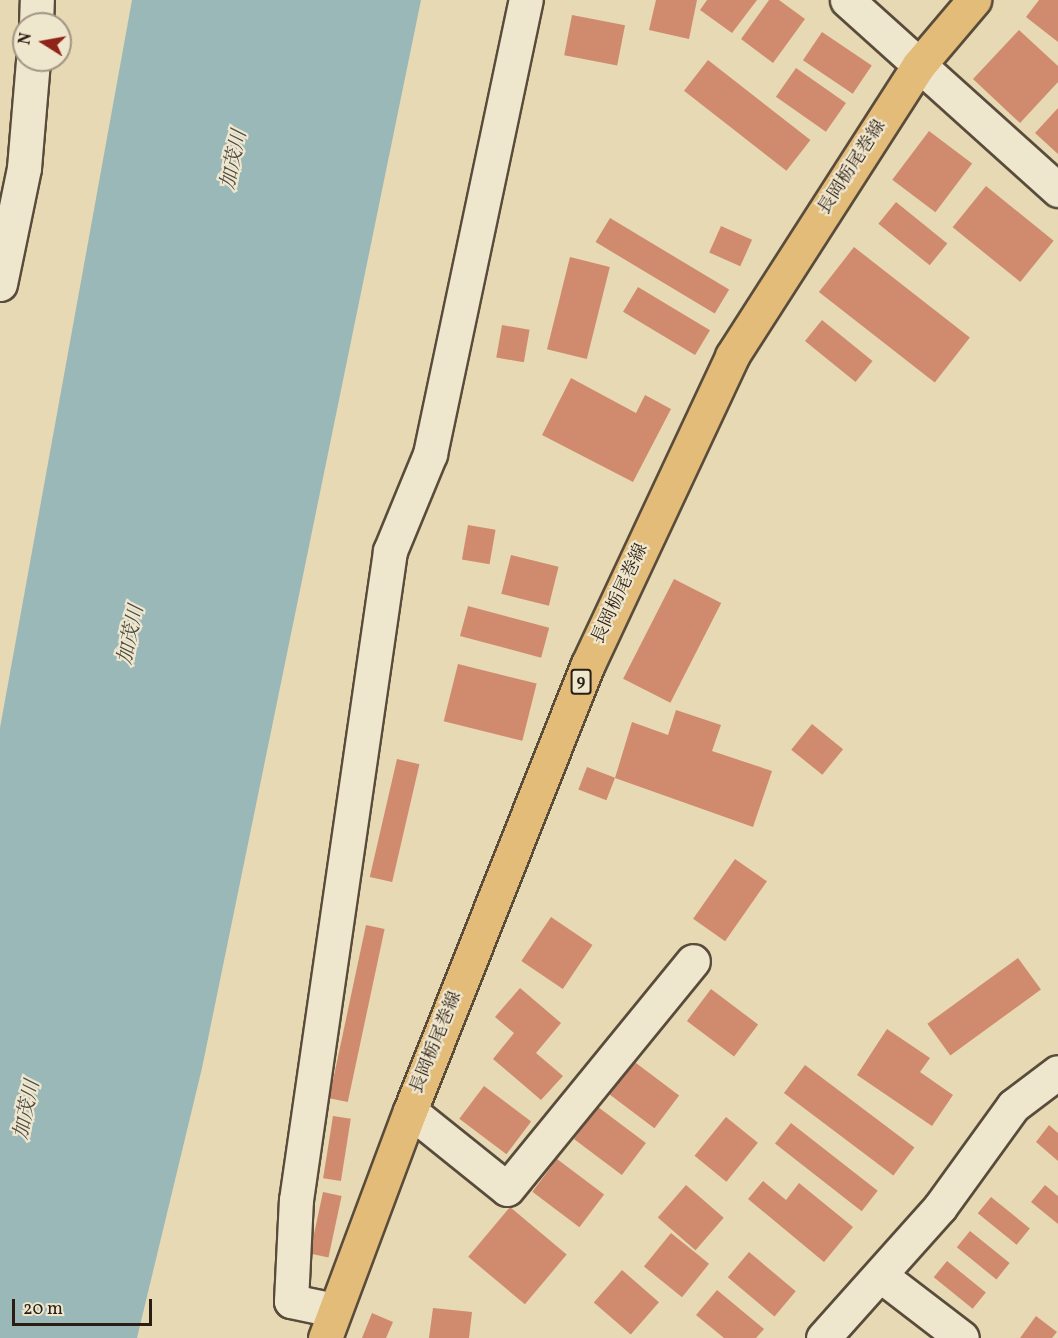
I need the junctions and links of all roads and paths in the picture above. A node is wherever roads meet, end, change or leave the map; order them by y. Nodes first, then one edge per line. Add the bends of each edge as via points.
1 (526, 0) edge
2 (847, 0) edge
3 (974, 0) edge
4 (918, 66) junction
5 (32, 72) edge
6 (1058, 190) edge
7 (0, 285) edge
8 (693, 961) dead end
9 (1058, 1072) edge
10 (410, 1111) junction
11 (880, 1275) junction
12 (329, 1324) edge
13 (823, 1338) edge
14 (962, 1338) edge

1 - 12 street via 430,454 390,551 296,1200 291,1301
2 - 4 street
3 - 4 main road, 長岡栃尾巻線 / 9
4 - 6 street
4 - 10 main road, 長岡栃尾巻線 / 9 via 732,356 588,664
5 - 7 street via 24,168
8 - 10 street via 507,1189
9 - 11 street via 1013,1106 940,1207
10 - 12 main road, 長岡栃尾巻線 / 9
11 - 13 street
11 - 14 street

